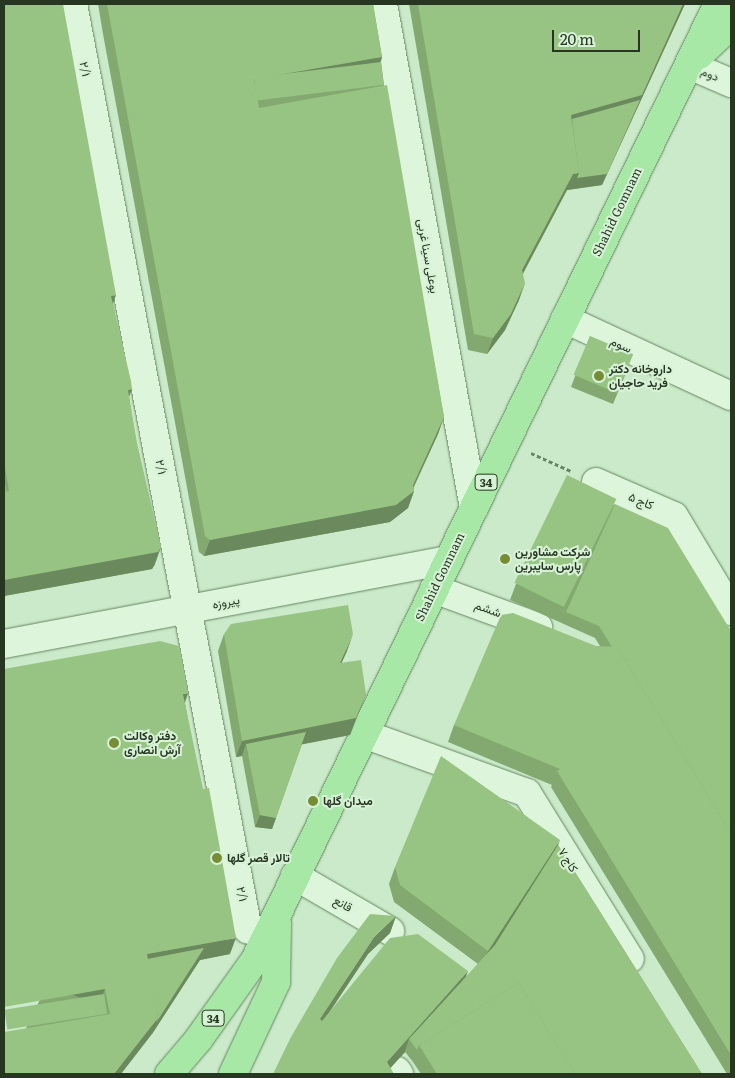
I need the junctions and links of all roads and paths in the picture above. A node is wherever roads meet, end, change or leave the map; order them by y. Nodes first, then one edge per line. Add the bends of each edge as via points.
1 (73, 4) edge
2 (383, 4) edge
3 (718, 4) edge
4 (731, 25) edge
5 (689, 65) junction
6 (731, 83) edge
7 (565, 319) junction
8 (731, 396) edge
9 (506, 442) junction
10 (596, 482) joint
11 (474, 508) junction
12 (448, 560) junction
13 (434, 589) junction
14 (188, 609) junction
15 (731, 611) edge
16 (562, 636) edge
17 (4, 644) edge
18 (364, 734) junction
19 (295, 876) junction
20 (277, 914) junction
21 (248, 930) dead end
22 (390, 931) edge
23 (645, 983) edge
24 (198, 1040) junction
25 (169, 1074) edge
26 (181, 1074) edge
27 (233, 1074) edge

1 - 14 street, ۲/۱
2 - 11 street, بوعلی سینا غربی
3 - 5 main road, Shahid Gomnam / 34
4 - 5 main road, Shahid Gomnam
5 - 6 street, دوم
5 - 7 main road, Shahid Gomnam / 34
7 - 8 street, سوم
7 - 9 main road, Shahid Gomnam / 34
9 - 10 path
9 - 11 main road, Shahid Gomnam / 34
10 - 15 street, کاج ۵ via 674,516
11 - 12 main road, Shahid Gomnam / 34
12 - 13 main road, Shahid Gomnam / 34
12 - 14 street, پیروزه
13 - 16 street, ششم
13 - 18 main road, Shahid Gomnam / 34
14 - 17 street, پیروزه
14 - 21 street, ۲/۱
18 - 19 main road, Shahid Gomnam / 34
18 - 23 street, کاج ۷ via 527,794
19 - 20 main road, Shahid Gomnam / 34
19 - 22 street, قانع
20 - 24 main road, Shahid Gomnam / 34 via 254,960
20 - 27 main road via 276,982
24 - 25 main road, Shahid Gomnam / 34
24 - 26 main road, 34

